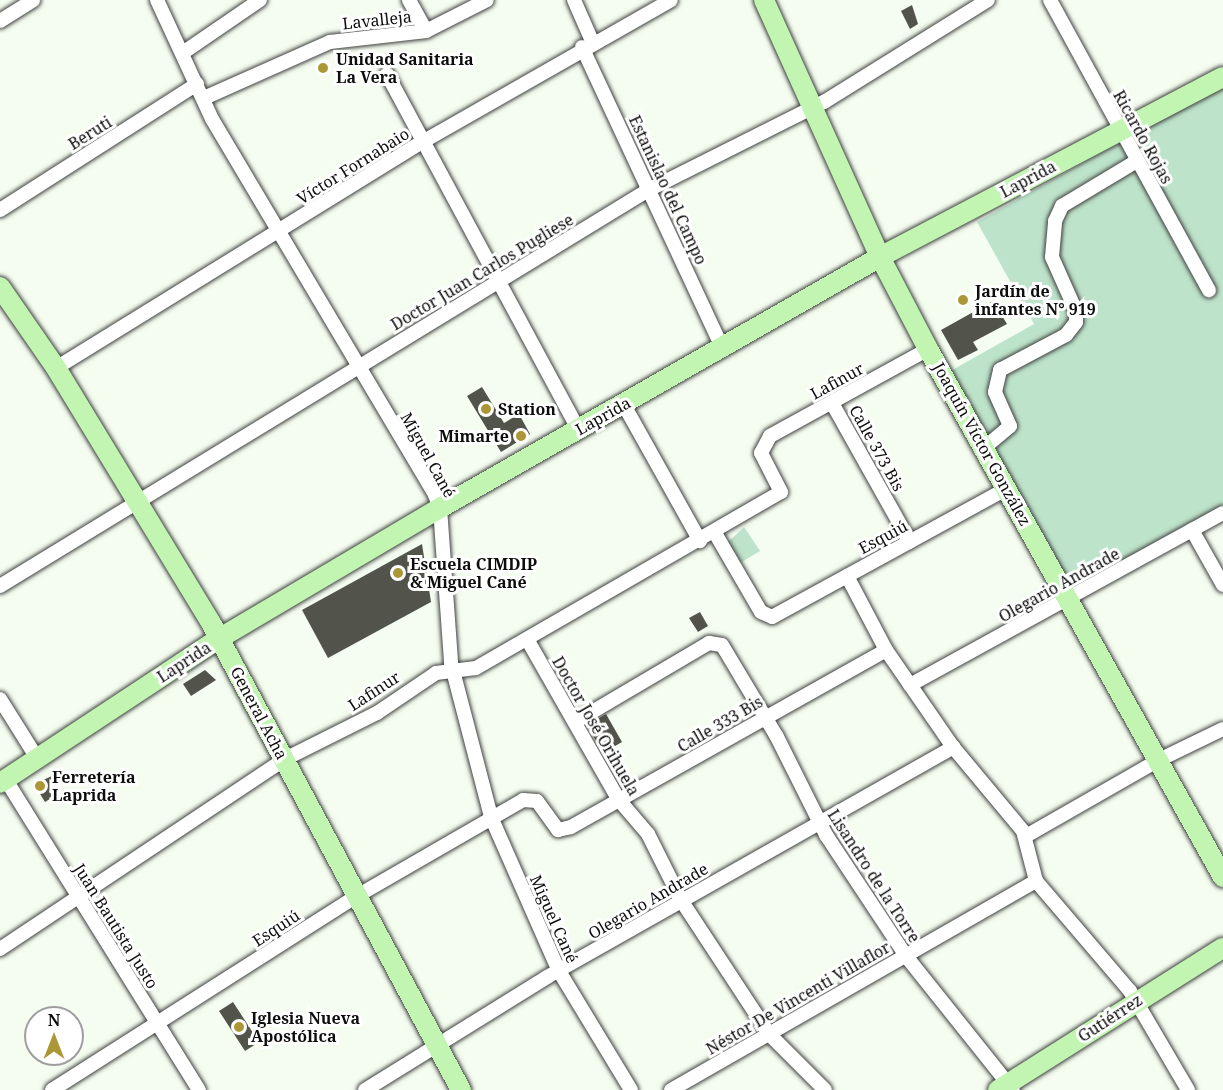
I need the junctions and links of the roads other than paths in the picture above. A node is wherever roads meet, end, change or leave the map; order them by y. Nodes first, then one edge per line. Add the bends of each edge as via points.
1 (33, 0) edge
2 (158, 0) edge
3 (260, 0) edge
4 (409, 0) edge
5 (487, 0) edge
6 (574, 0) edge
7 (671, 0) edge
8 (764, 0) edge
9 (988, 0) edge
10 (1050, 0) edge
11 (0, 21) edge
12 (426, 31) junction
13 (587, 44) junction
14 (184, 52) junction
15 (387, 74) dead end
16 (1223, 77) edge
17 (197, 84) junction
18 (204, 99) junction
19 (811, 108) junction
20 (1120, 131) junction
21 (424, 141) junction
22 (1137, 161) junction
23 (650, 189) junction
24 (0, 210) edge
25 (278, 231) junction
26 (880, 257) junction
27 (499, 282) junction
28 (0, 287) edge
29 (1209, 290) dead end
30 (722, 348) junction
31 (928, 349) junction
32 (358, 367) junction
33 (56, 368) junction
34 (832, 403) junction
35 (624, 405) junction
36 (579, 430) junction
37 (984, 448) junction
38 (1006, 489) junction
39 (137, 500) junction
40 (440, 508) junction
41 (1223, 513) edge
42 (1192, 530) junction
43 (715, 532) junction
44 (700, 541) junction
45 (910, 542) junction
46 (847, 576) junction
47 (1223, 585) edge
48 (0, 586) edge
49 (1069, 598) junction
50 (220, 638) junction
51 (527, 639) junction
52 (886, 650) junction
53 (453, 672) junction
54 (910, 685) junction
55 (0, 699) edge
56 (765, 717) junction
57 (575, 722) junction
58 (1223, 729) edge
59 (953, 747) junction
60 (38, 758) junction
61 (283, 760) junction
62 (1157, 761) junction
63 (3, 782) edge
64 (619, 800) junction
65 (491, 817) junction
66 (819, 825) junction
67 (571, 827) joint
68 (1026, 836) junction
69 (1223, 877) edge
70 (1036, 881) junction
71 (78, 896) junction
72 (357, 896) junction
73 (681, 900) junction
74 (1223, 948) edge
75 (0, 949) edge
76 (906, 956) junction
77 (559, 971) junction
78 (1136, 1001) junction
79 (156, 1024) junction
80 (769, 1034) junction
81 (436, 1045) junction
82 (1007, 1088) edge
83 (52, 1090) edge
84 (200, 1090) edge
85 (364, 1090) edge
86 (461, 1090) edge
87 (631, 1090) edge
88 (671, 1090) edge
89 (825, 1090) edge
90 (1188, 1090) edge

1 - 11 street
2 - 14 street, Miguel Cané
3 - 14 street
4 - 12 street
5 - 12 street, Lavalleja
6 - 13 street, Estanislao del Campo
7 - 13 street, Víctor Fornabaio
8 - 19 street, Joaquín Víctor González
9 - 19 street, Doctor Juan Carlos Pugliese
10 - 20 street, Ricardo Rojas
12 - 18 street, Lavalleja via 330,42
13 - 21 street, Víctor Fornabaio
13 - 23 street, Estanislao del Campo
14 - 17 street, Miguel Cané
15 - 21 street
16 - 20 street, Laprida
17 - 18 street, Miguel Cané
17 - 24 street, Beruti
18 - 25 street, Miguel Cané
19 - 23 street, Doctor Juan Carlos Pugliese
19 - 26 street, Joaquín Víctor González
20 - 22 street, Ricardo Rojas
20 - 26 street, Laprida
21 - 25 street, Víctor Fornabaio
21 - 27 street
22 - 29 street, Ricardo Rojas
22 - 37 street via 1062,206 1055,220 1052,257 1076,311 1076,322 1066,335 1000,370 995,392 1010,426
23 - 27 street, Doctor Juan Carlos Pugliese
23 - 30 street, Estanislao del Campo
25 - 32 street, Miguel Cané
25 - 33 street, Víctor Fornabaio
26 - 30 street, Laprida
26 - 31 street, Joaquín Víctor González
27 - 32 street, Doctor Juan Carlos Pugliese
27 - 36 street
28 - 33 street, General Acha
30 - 35 street, Laprida
31 - 34 street, Lafinur
31 - 37 street, Joaquín Víctor González
32 - 39 street, Doctor Juan Carlos Pugliese
32 - 40 street, Miguel Cané
33 - 39 street, General Acha
34 - 43 street, Lafinur via 763,444 763,460 781,492
34 - 45 street, Calle 373 Bis
35 - 36 street, Laprida
35 - 44 street
36 - 40 street, Laprida
37 - 38 street, Joaquín Víctor González
38 - 45 street, Esquiú
38 - 49 street, Joaquín Víctor González
39 - 48 street, Doctor Juan Carlos Pugliese
39 - 50 street, General Acha
40 - 50 street, Laprida
40 - 53 street, Miguel Cané
41 - 42 street, Olegario Andrade
42 - 47 street
42 - 49 street, Olegario Andrade
43 - 44 street, Lafinur
43 - 46 street, Esquiú via 761,612 777,615
44 - 51 street, Lafinur
45 - 46 street, Esquiú
46 - 52 street
49 - 54 street, Olegario Andrade
49 - 62 street, Joaquín Víctor González
50 - 60 street, Laprida
50 - 61 street, General Acha
51 - 53 street, Lafinur via 476,668
51 - 57 street, Doctor José Orihuela
52 - 54 street
52 - 56 street, Calle 333 Bis
53 - 61 street, Lafinur via 436,673 418,682 377,712
53 - 65 street, Miguel Cané
54 - 59 street
55 - 60 street
56 - 57 street, Lisandro de la Torre via 722,645 709,643
56 - 64 street, Calle 333 Bis
56 - 66 street, Lisandro de la Torre
57 - 64 street, Doctor José Orihuela
58 - 62 street
59 - 66 street, Olegario Andrade
59 - 68 street
60 - 63 street, Laprida
61 - 71 street, Lafinur
61 - 72 street, General Acha
62 - 68 street
62 - 69 street, Joaquín Víctor González
63 - 71 street, Juan Bautista Justo
64 - 67 street, Calle 333 Bis
64 - 73 street, Doctor José Orihuela via 648,834
65 - 67 street, Esquiú via 523,800 537,801 558,830
65 - 72 street, Esquiú
65 - 77 street, Miguel Cané
66 - 73 street, Olegario Andrade
66 - 76 street, Lisandro de la Torre
68 - 70 street
70 - 76 street, Néstor De Vincenti Villaflor
70 - 78 street
71 - 75 street, Lafinur
71 - 79 street, Juan Bautista Justo
72 - 79 street, Esquiú
72 - 81 street, General Acha
73 - 77 street, Olegario Andrade
73 - 80 street, Doctor José Orihuela
74 - 78 street, Gutiérrez
76 - 80 street, Néstor De Vincenti Villaflor
76 - 82 street, Lisandro de la Torre
77 - 81 street, Olegario Andrade
77 - 87 street, Miguel Cané
78 - 82 street, Gutiérrez
78 - 90 street
79 - 83 street, Esquiú
79 - 84 street, Juan Bautista Justo
80 - 88 street, Néstor De Vincenti Villaflor
80 - 89 street, Doctor José Orihuela
81 - 85 street, Olegario Andrade
81 - 86 street, General Acha

